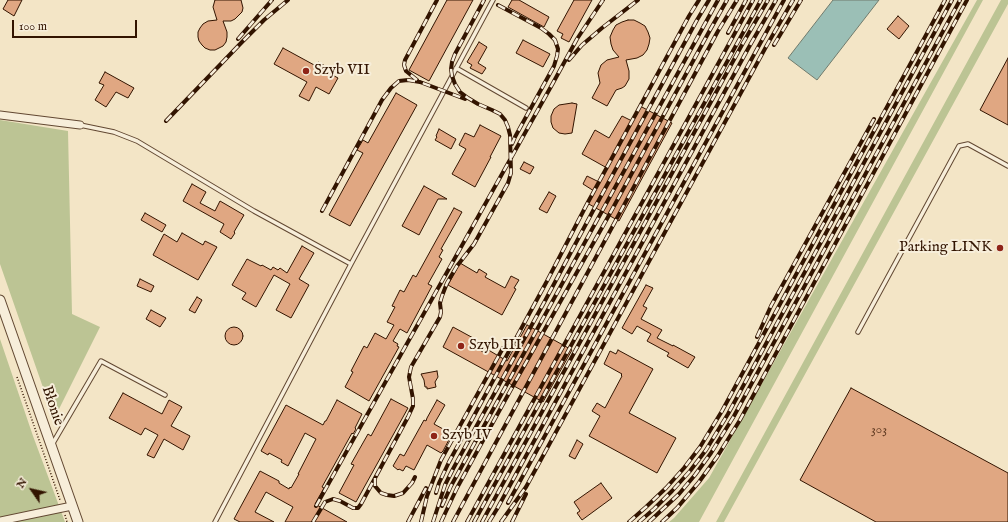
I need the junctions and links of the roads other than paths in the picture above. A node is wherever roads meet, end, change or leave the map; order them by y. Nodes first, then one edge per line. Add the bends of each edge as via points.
1 (493, 0) edge
2 (456, 68) junction
3 (526, 108) dead end
4 (0, 115) edge
5 (80, 125) joint
6 (1008, 166) edge
7 (351, 264) junction
8 (0, 300) edge
9 (858, 332) dead end
10 (165, 395) dead end
11 (51, 446) junction
12 (67, 507) junction
13 (0, 521) edge
14 (78, 522) edge
15 (215, 522) edge

1 - 2 lane
2 - 3 lane
2 - 7 lane
4 - 5 street
5 - 7 lane via 114,132 137,141 254,211
6 - 9 lane via 968,144 959,146
7 - 15 lane
8 - 11 street, Błonie
10 - 11 lane via 101,361
11 - 12 street, Błonie
12 - 13 street
12 - 14 street, Błonie

